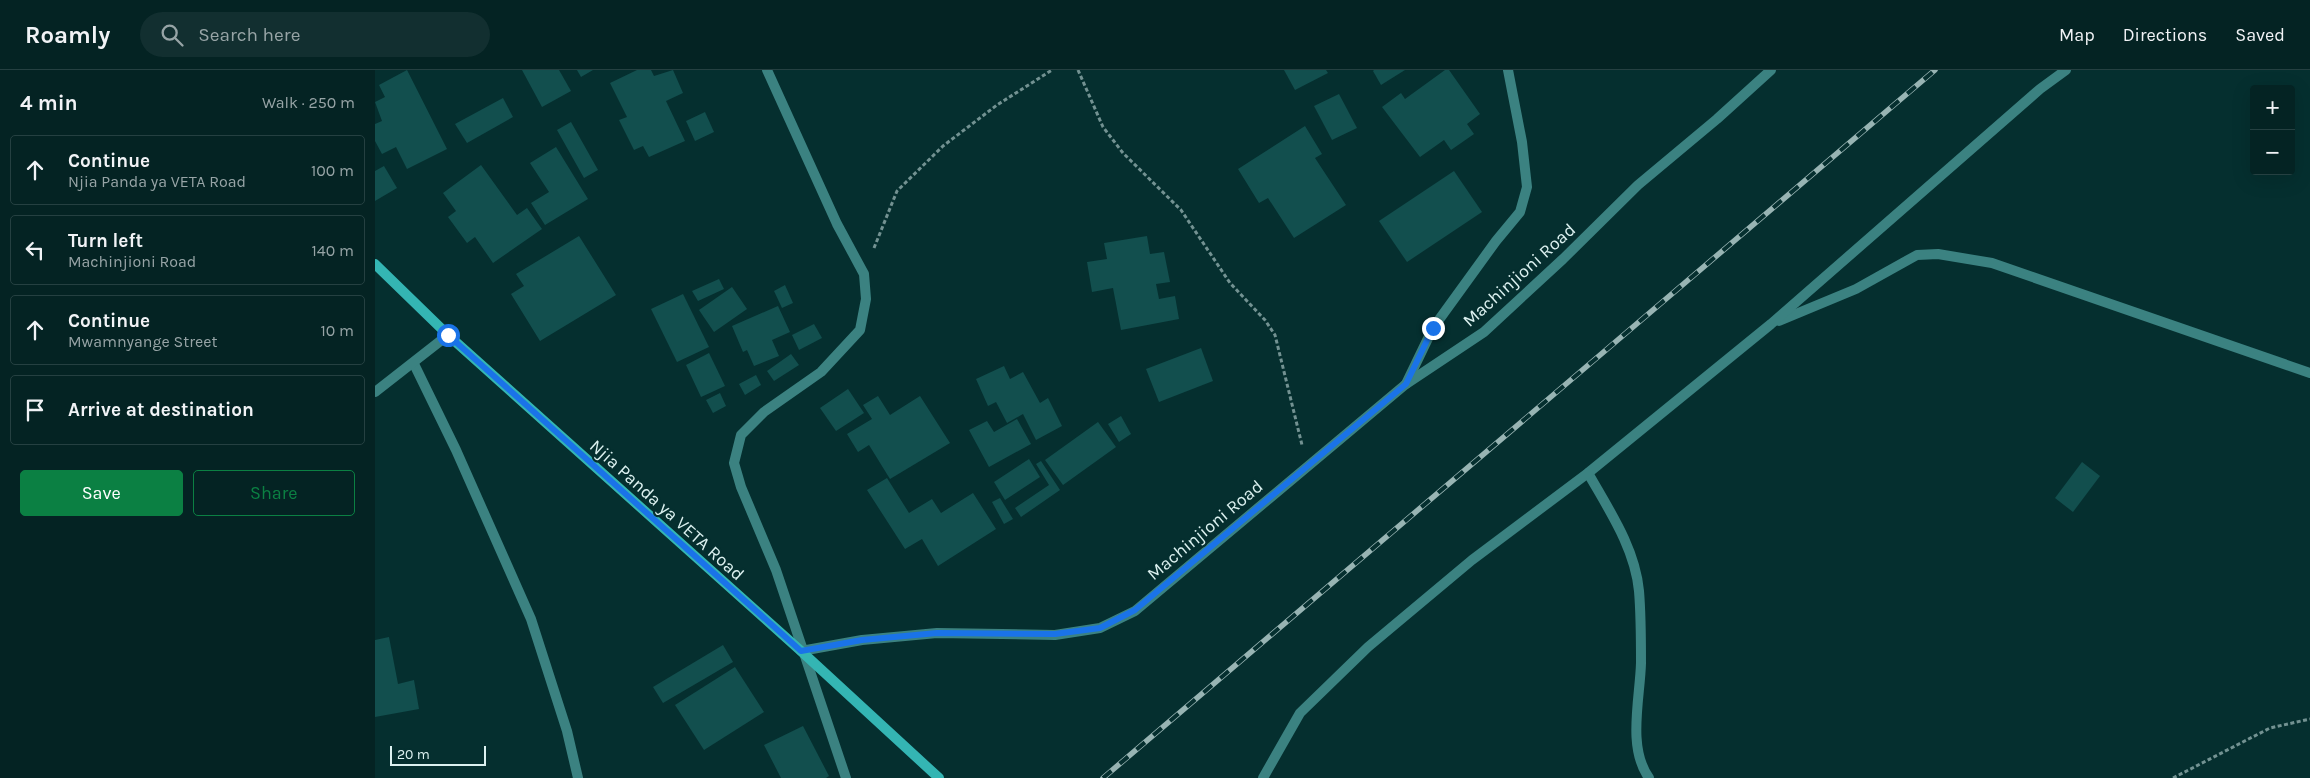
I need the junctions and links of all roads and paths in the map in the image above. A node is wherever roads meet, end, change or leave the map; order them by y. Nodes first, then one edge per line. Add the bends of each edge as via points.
1 (767, 70) edge
2 (1052, 70) edge
3 (1078, 70) edge
4 (1508, 70) edge
5 (1771, 70) edge
6 (2066, 70) edge
7 (375, 264) edge
8 (864, 274) junction
9 (1771, 324) junction
10 (448, 335) junction
11 (414, 364) junction
12 (2310, 373) edge
13 (1406, 384) junction
14 (375, 392) edge
15 (1307, 467) junction
16 (1589, 473) junction
17 (801, 651) junction
18 (2310, 719) edge
19 (578, 778) edge
20 (845, 778) edge
21 (939, 778) edge
22 (1263, 778) edge
23 (1649, 778) edge
24 (2173, 778) edge

1 - 8 street via 837,224
2 - 8 path via 997,105 943,146 897,191
3 - 15 path via 1103,127 1123,152 1181,210 1230,283 1275,335
4 - 13 street via 1527,187 1520,212 1433,328
5 - 13 street, Machinjioni Road via 1717,120 1638,184 1483,332
6 - 9 street via 2040,88
7 - 10 street, Njia Panda ya VETA Road
8 - 17 street via 866,299 860,330 821,372 764,412 741,435 734,463 776,570
9 - 12 street via 1856,288 1917,256 1938,254 1992,263
9 - 16 street
10 - 11 street
10 - 17 street, Njia Panda ya VETA Road
11 - 14 street
11 - 19 street via 531,619 567,731
13 - 15 street, Machinjioni Road
15 - 17 street, Machinjioni Road via 1135,610 1100,628 1055,634 937,633 862,640
16 - 22 street via 1472,560 1368,647 1299,714
16 - 23 street via 1622,533 1639,589 1641,663 1637,744 1643,769
17 - 20 street
17 - 21 street, Njia Panda ya VETA Road
18 - 24 path via 2270,728

